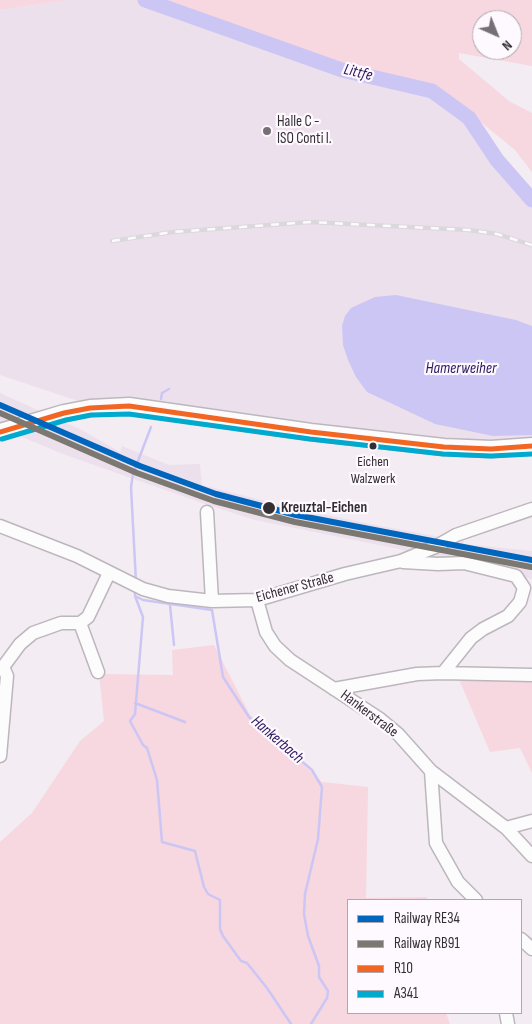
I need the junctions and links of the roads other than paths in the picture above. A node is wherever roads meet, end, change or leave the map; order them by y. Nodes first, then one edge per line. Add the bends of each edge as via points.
1 (0, 432) edge
2 (532, 446) edge
3 (532, 509) edge
4 (207, 512) dead end
5 (0, 526) edge
6 (401, 562) junction
7 (109, 573) junction
8 (257, 600) junction
9 (212, 601) junction
10 (80, 623) junction
11 (2, 666) edge
12 (98, 672) dead end
13 (443, 673) junction
14 (532, 675) edge
15 (334, 689) junction
16 (0, 756) edge
17 (431, 771) junction
18 (532, 821) edge
19 (506, 828) junction
20 (532, 856) edge
21 (475, 899) edge
22 (522, 940) edge
23 (532, 949) edge

1 - 2 main road via 64,413 130,406 444,447
3 - 6 street, Eichener Straße via 456,535
4 - 9 street
5 - 7 street, Eichener Straße via 77,556
6 - 8 street, Eichener Straße
6 - 13 street via 464,563 516,576 524,588 520,602 508,616 475,635
7 - 9 street, Eichener Straße via 143,589 168,596
7 - 10 street via 88,617
8 - 9 street, Eichener Straße
8 - 15 street, Hankerstraße via 266,632 275,646
10 - 11 street via 61,623 33,633
10 - 12 street
11 - 16 street via 7,676
13 - 14 street
13 - 15 street via 417,674
15 - 17 street, Hankerstraße via 398,734
17 - 19 street, Hankerstraße
17 - 21 street via 436,843 458,882
18 - 19 street
19 - 20 street, Hankerstraße
22 - 23 street

